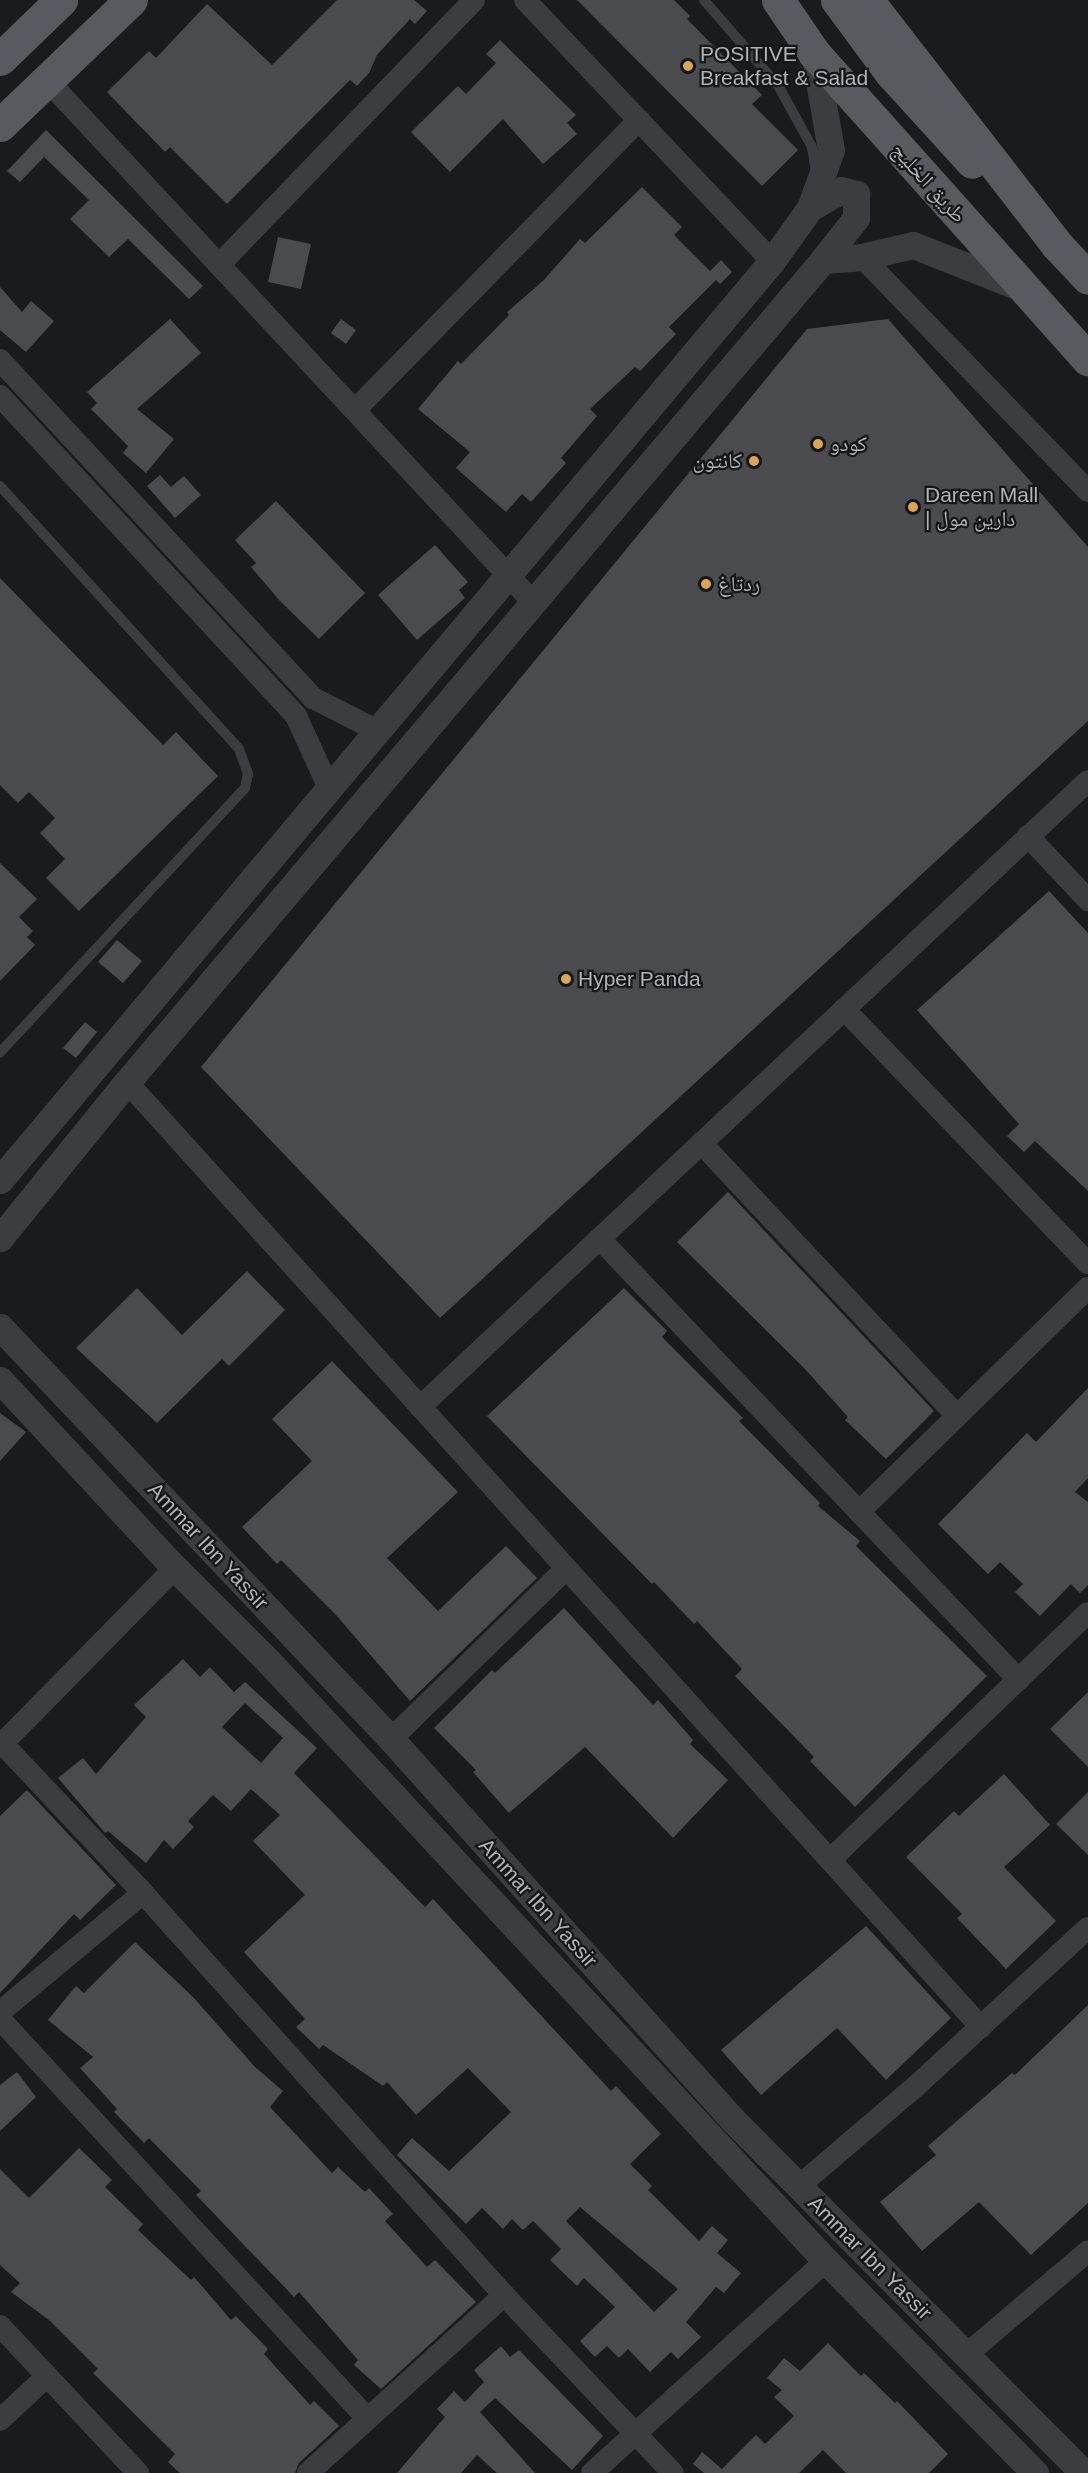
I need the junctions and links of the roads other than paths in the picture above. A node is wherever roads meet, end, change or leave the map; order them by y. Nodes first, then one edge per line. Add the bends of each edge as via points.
1 (61, 0) edge
2 (131, 0) edge
3 (474, 0) edge
4 (525, 0) edge
5 (704, 0) edge
6 (778, 0) edge
7 (837, 0) edge
8 (867, 0) edge
9 (4, 48) edge
10 (814, 53) junction
11 (46, 80) junction
12 (639, 120) junction
13 (0, 124) edge
14 (814, 199) junction
15 (1057, 245) junction
16 (862, 257) junction
17 (824, 260) junction
18 (772, 261) junction
19 (221, 263) junction
20 (1088, 278) edge
21 (1022, 288) junction
22 (1088, 358) edge
23 (0, 360) edge
24 (0, 396) edge
25 (355, 410) junction
26 (0, 486) edge
27 (1088, 491) edge
28 (508, 576) junction
29 (533, 602) junction
30 (376, 729) junction
31 (1088, 781) edge
32 (328, 786) junction
33 (1028, 836) junction
34 (1088, 900) edge
35 (844, 1009) junction
36 (0, 1053) edge
37 (127, 1082) junction
38 (701, 1143) junction
39 (0, 1180) edge
40 (0, 1238) edge
41 (600, 1239) junction
42 (1088, 1263) edge
43 (1088, 1288) edge
44 (0, 1327) edge
45 (0, 1380) edge
46 (420, 1407) junction
47 (957, 1416) junction
48 (860, 1512) junction
49 (175, 1568) junction
50 (566, 1569) junction
51 (1088, 1613) edge
52 (1019, 1680) junction
53 (391, 1739) junction
54 (1, 1744) edge
55 (830, 1860) junction
56 (143, 1893) junction
57 (1088, 1928) edge
58 (0, 2012) edge
59 (0, 2019) edge
60 (981, 2027) junction
61 (800, 2187) junction
62 (1088, 2251) edge
63 (826, 2261) junction
64 (504, 2295) junction
65 (0, 2326) edge
66 (966, 2355) junction
67 (46, 2377) junction
68 (366, 2417) junction
69 (0, 2420) edge
70 (634, 2434) junction
71 (138, 2473) edge
72 (308, 2473) edge
73 (592, 2473) edge
74 (673, 2473) edge
75 (1035, 2473) edge
76 (1083, 2473) edge

1 - 9 main road
2 - 11 main road
3 - 19 street
4 - 12 street
5 - 14 lane via 749,49 802,123 812,147
6 - 10 main road, طريق الخليج
7 - 15 main road via 934,123
8 - 15 main road
10 - 14 street via 831,150
10 - 21 main road, طريق الخليج
11 - 13 main road
11 - 19 street
12 - 18 street
12 - 25 street
14 - 17 street via 842,190 856,194 856,218
14 - 18 street
15 - 20 main road
16 - 17 street
16 - 21 street via 913,245
16 - 27 street
17 - 29 street
18 - 28 street
19 - 25 street
21 - 22 main road, طريق الخليج
23 - 30 street via 313,698
24 - 32 street via 296,716
25 - 28 street
26 - 36 lane via 239,749 248,774 245,788
28 - 29 street
28 - 30 street
29 - 37 street
30 - 32 street
31 - 33 street
32 - 39 street
33 - 34 street
33 - 35 street
35 - 38 street
35 - 42 street
37 - 40 street
37 - 46 street
38 - 41 street
38 - 47 street
41 - 46 street
41 - 48 street
43 - 47 street
44 - 53 street, Ammar Ibn Yassir
45 - 49 street, Ammar Ibn Yassir
46 - 50 street
47 - 48 street
48 - 52 street
49 - 54 street
49 - 63 street, Ammar Ibn Yassir via 269,1662
50 - 53 street
50 - 55 street
51 - 52 street
52 - 55 street
53 - 61 street, Ammar Ibn Yassir via 732,2118
54 - 56 street
55 - 60 street
56 - 58 street
56 - 64 street
57 - 60 street
59 - 68 street
60 - 61 street
61 - 66 street, Ammar Ibn Yassir
62 - 66 street
63 - 70 street
63 - 75 street, Ammar Ibn Yassir
64 - 68 street
64 - 70 street
65 - 67 street
66 - 76 street, Ammar Ibn Yassir
67 - 69 street
67 - 71 street
68 - 72 street
70 - 73 street
70 - 74 street

